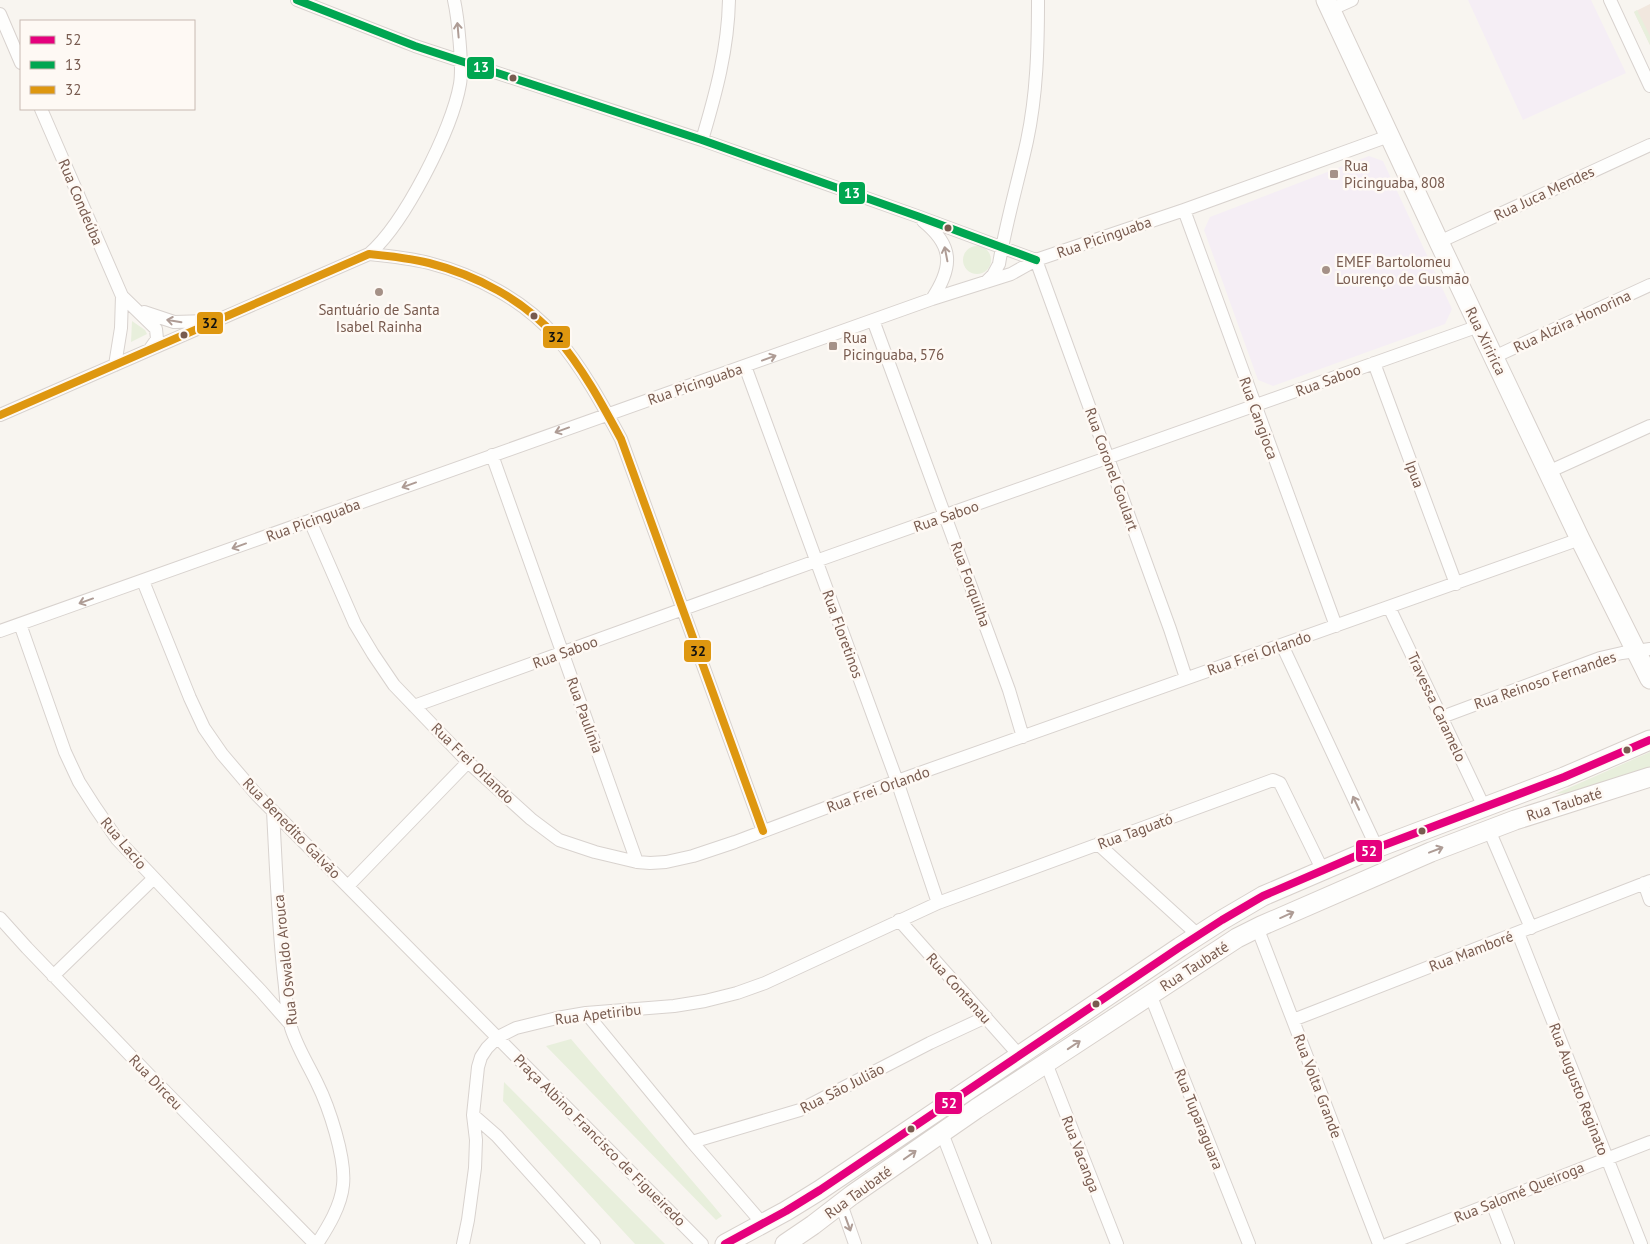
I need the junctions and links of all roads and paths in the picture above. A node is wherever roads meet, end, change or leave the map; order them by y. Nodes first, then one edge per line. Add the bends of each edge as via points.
1 (297, 0) edge
2 (454, 0) edge
3 (729, 0) edge
4 (1038, 0) edge
5 (1352, 0) edge
6 (1610, 0) edge
7 (1328, 5) edge
8 (0, 14) edge
9 (20, 61) edge
10 (460, 61) junction
11 (1650, 86) edge
12 (41, 110) edge
13 (1389, 136) junction
14 (702, 140) junction
15 (1650, 145) edge
16 (1184, 210) junction
17 (917, 216) junction
18 (1439, 242) junction
19 (1002, 247) junction
20 (369, 254) junction
21 (1036, 260) junction
22 (985, 282) junction
23 (1650, 285) edge
24 (932, 299) junction
25 (126, 301) junction
26 (220, 320) junction
27 (873, 320) junction
28 (1479, 326) junction
29 (150, 349) junction
30 (1494, 357) junction
31 (1374, 363) junction
32 (115, 365) junction
33 (745, 366) junction
34 (1255, 406) junction
35 (608, 414) junction
36 (0, 415) edge
37 (1650, 426) edge
38 (492, 455) junction
39 (1108, 459) junction
40 (1548, 472) junction
41 (945, 516) junction
42 (310, 521) junction
43 (1580, 539) junction
44 (816, 561) junction
45 (143, 580) junction
46 (1456, 584) junction
47 (1389, 607) junction
48 (682, 610) junction
49 (20, 624) junction
50 (1336, 626) junction
51 (0, 632) edge
52 (1282, 645) junction
53 (1643, 650) edge
54 (562, 653) junction
55 (1186, 678) junction
56 (1650, 679) edge
57 (414, 706) junction
58 (1442, 717) junction
59 (1023, 737) junction
60 (1650, 740) edge
61 (468, 762) junction
62 (1564, 777) junction
63 (1650, 777) edge
64 (897, 781) junction
65 (1567, 804) junction
66 (1484, 807) junction
67 (273, 811) junction
68 (1489, 830) junction
69 (763, 831) junction
70 (1098, 844) junction
71 (1377, 848) junction
72 (638, 862) junction
73 (1324, 871) junction
74 (154, 878) junction
75 (1647, 882) edge
76 (348, 886) junction
77 (1650, 900) edge
78 (938, 903) junction
79 (0, 918) edge
80 (899, 920) junction
81 (1257, 927) junction
82 (1531, 928) junction
83 (1518, 933) junction
84 (1198, 935) junction
85 (53, 976) junction
86 (1150, 994) junction
87 (586, 1013) junction
88 (986, 1017) junction
89 (1293, 1020) junction
90 (290, 1024) junction
91 (498, 1037) junction
92 (1019, 1055) junction
93 (1046, 1063) junction
94 (473, 1115) junction
95 (942, 1133) junction
96 (692, 1142) junction
97 (1650, 1142) edge
98 (1606, 1158) junction
99 (1492, 1203) junction
100 (840, 1204) junction
101 (763, 1224) junction
102 (316, 1244) edge
103 (463, 1244) edge
104 (594, 1244) edge
105 (702, 1244) edge
106 (725, 1244) edge
107 (785, 1244) edge
108 (855, 1244) edge
109 (985, 1244) edge
110 (1116, 1244) edge
111 (1249, 1244) edge
112 (1379, 1244) edge
113 (1388, 1244) edge
114 (1508, 1244) edge
115 (1641, 1244) edge

1 - 10 street
10 -> 2 street
3 - 14 street via 725,53
4 - 19 street via 1033,104
5 - 7 street
6 - 11 street
7 - 13 main road, Rua Xiririca
8 - 9 street
10 - 14 street
10 - 20 street via 460,83 440,144 406,208 379,246
12 - 25 street, Rua Condeúba
13 - 16 street, Rua Picinguaba
13 - 18 main road, Rua Xiririca
14 - 17 street
15 - 18 street, Rua Juca Mendes
16 - 21 street, Rua Picinguaba
16 - 34 street, Rua Cangioca
17 - 19 street
24 -> 17 street via 945,277 948,258 936,233
18 - 28 main road, Rua Xiririca
19 - 21 street
19 - 22 street via 998,264
20 - 26 street
20 - 35 street via 451,269 514,300 556,337
21 - 22 street, Rua Picinguaba via 1011,274
21 - 39 street, Rua Coronel Goulart
22 - 24 street, Rua Picinguaba
23 - 30 street, Rua Alzira Honorina
24 - 27 street, Rua Picinguaba
26 -> 25 street via 174,322 154,316
25 - 29 street, Rua Condeúba via 156,329 157,339
25 - 32 street, Rua Condeúba
26 - 29 street
33 -> 27 street, Rua Picinguaba
27 - 41 street, Rua Forquilha
28 - 30 main road, Rua Xiririca
28 - 31 street, Rua Saboo
29 - 32 street
30 - 40 main road, Rua Xiririca
31 - 34 street, Rua Saboo
31 - 46 street, Ipua
32 - 36 street
33 - 35 street, Rua Picinguaba
33 - 44 street, Rua Floretinos
34 - 39 street, Rua Saboo
34 - 50 street, Rua Cangioca
35 -> 38 street, Rua Picinguaba
35 - 48 street via 621,440
37 - 40 street
38 -> 42 street, Rua Picinguaba
38 - 54 street, Rua Paulínia
39 - 41 street, Rua Saboo
39 - 55 street, Rua Coronel Goulart
40 - 43 main road, Rua Xiririca
41 - 44 street, Rua Saboo
41 - 59 street, Rua Forquilha
42 -> 45 street, Rua Picinguaba
42 - 57 street, Rua Frei Orlando via 355,624 394,685
43 - 46 street, Rua Frei Orlando
43 - 53 main road, Rua Xiririca
44 - 48 street, Rua Saboo
44 - 64 street, Rua Floretinos
45 -> 49 street, Rua Picinguaba
45 - 67 street, Rua Benedito Galvão via 204,728 222,754
46 - 47 street, Rua Frei Orlando
47 - 50 street, Rua Frei Orlando
47 - 58 street, Travessa Caramelo
48 - 54 street, Rua Saboo
48 - 69 street
49 - 51 street, Rua Picinguaba
49 - 74 street, Rua Lacio via 65,752 79,782 117,839
50 - 52 street, Rua Frei Orlando
52 - 55 street, Rua Frei Orlando
71 -> 52 street
53 - 56 main road, Rua Xiririca
53 - 58 street, Rua Reinoso Fernandes via 1600,658
54 - 57 street, Rua Saboo
54 - 72 street, Rua Paulínia
55 - 59 street, Rua Frei Orlando
57 - 61 street, Rua Frei Orlando
58 - 66 street, Travessa Caramelo
59 - 64 street, Rua Frei Orlando
60 - 62 main road, Rua Taubaté
61 - 72 street, Rua Frei Orlando via 559,840
61 - 76 street
62 - 65 main road via 1554,783 1550,794 1554,801
62 - 66 main road, Rua Taubaté
63 - 65 main road, Rua Taubaté
64 - 69 street, Rua Frei Orlando
64 - 78 street, Rua Floretinos
65 - 68 main road, Rua Taubaté
66 - 71 main road, Rua Taubaté
67 - 76 street, Rua Benedito Galvão
67 - 90 street, Rua Oswaldo Arouca via 280,938
81 -> 68 main road, Rua Taubaté
68 - 82 street
69 - 72 street, Rua Frei Orlando via 693,856 666,862
70 - 73 street, Rua Taguató via 1276,780
70 - 78 street, Rua Taguató
70 - 84 street
71 - 73 main road, Rua Taubaté
73 - 84 main road, Rua Taubaté via 1263,896
74 - 85 street
74 - 90 street, Rua Lacio
75 - 77 street
75 - 82 street, Rua Mamboré
76 - 91 street, Rua Benedito Galvão
78 - 80 street, Rua Taguató
79 - 85 street, Rua Dirceu
80 - 87 street, Rua Apetiribu via 737,993 674,1006
80 - 88 street, Rua Contanau
81 - 86 main road, Rua Taubaté
81 - 89 street, Rua Volta Grande
82 - 83 street, Rua Mamboré
83 - 89 street, Rua Mamboré
83 - 98 street, Rua Augusto Reginato
84 - 92 main road, Rua Taubaté
85 - 102 street, Rua Dirceu
93 -> 86 main road, Rua Taubaté
86 - 111 street, Rua Tuparaguara
87 - 91 street, Rua Apetiribu via 537,1022
87 - 96 street
88 - 92 street, Rua Contanau
88 - 96 street, Rua São Julião via 930,1042 800,1110
89 - 112 street, Rua Volta Grande
90 - 102 street, Rua Oswaldo Arouca via 323,1094 338,1141 342,1167 340,1198
91 - 94 street, Rua Apetiribu via 481,1057
91 - 105 street, Praça Albino Francisco de Figueiredo
92 - 101 main road, Rua Taubaté via 820,1190
93 - 95 main road, Rua Taubaté
93 - 110 street, Rua Vacanga
94 - 103 street, Rua Apetiribu via 476,1140 474,1168
94 - 104 street via 497,1136
100 -> 95 main road, Rua Taubaté
95 - 109 street
96 - 101 street
97 - 98 street, Rua Salomé Queiroga
98 - 99 street, Rua Salomé Queiroga
98 - 115 street, Rua Augusto Reginato
99 - 113 street, Rua Salomé Queiroga
99 - 114 street
100 - 107 main road, Rua Taubaté
100 -> 108 street
101 - 106 main road, Rua Taubaté

